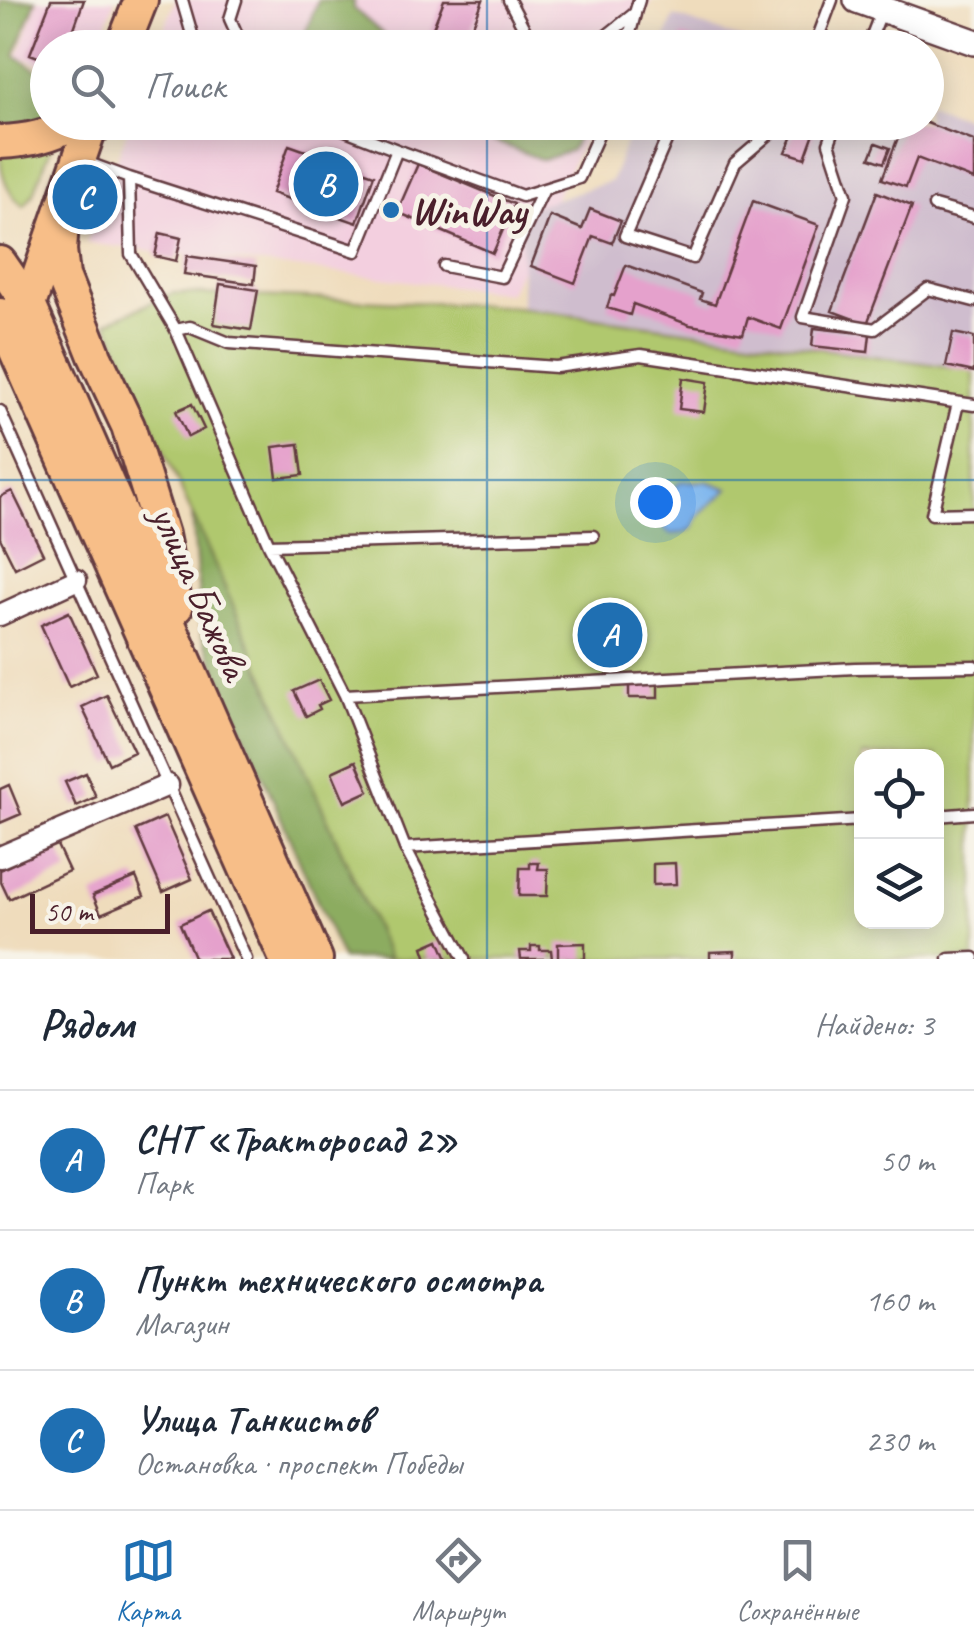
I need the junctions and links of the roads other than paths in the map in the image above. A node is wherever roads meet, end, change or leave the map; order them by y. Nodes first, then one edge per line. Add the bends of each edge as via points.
1 (141, 0) edge
2 (182, 0) edge
3 (236, 0) edge
4 (509, 0) edge
5 (639, 0) edge
6 (832, 0) edge
7 (857, 0) edge
8 (882, 9) junction
9 (635, 14) junction
10 (129, 30) edge
11 (191, 30) edge
12 (235, 30) edge
13 (525, 30) edge
14 (614, 30) edge
15 (631, 30) edge
16 (821, 30) edge
17 (874, 30) edge
18 (941, 30) edge
19 (944, 31) edge
20 (974, 42) edge
21 (30, 139) edge
22 (82, 140) edge
23 (88, 140) edge
24 (371, 140) edge
25 (596, 140) edge
26 (666, 140) edge
27 (762, 140) edge
28 (830, 140) edge
29 (0, 142) edge
30 (397, 150) junction
31 (129, 178) junction
32 (544, 188) junction
33 (934, 206) dead end
34 (63, 210) junction
35 (974, 217) edge
36 (444, 266) dead end
37 (1, 267) edge
38 (974, 300) edge
39 (9, 322) edge
40 (176, 330) junction
41 (958, 403) junction
42 (974, 405) edge
43 (0, 411) edge
44 (974, 513) edge
45 (592, 536) dead end
46 (269, 545) junction
47 (76, 580) junction
48 (0, 614) edge
49 (974, 666) edge
50 (195, 684) junction
51 (346, 695) junction
52 (168, 785) junction
53 (974, 814) edge
54 (944, 816) edge
55 (854, 820) edge
56 (404, 848) junction
57 (0, 857) edge
58 (974, 958) edge
59 (246, 959) edge
60 (286, 959) edge
61 (316, 959) edge
62 (464, 959) edge
63 (949, 959) edge

1 - 10 main road
2 - 11 lane
3 - 12 lane via 230,19
4 - 13 lane
5 - 9 lane
6 - 16 lane
7 - 8 street
8 - 17 lane
8 - 18 street
9 - 14 lane
9 - 15 lane
19 - 20 street
21 - 29 main road
22 - 34 main road
23 - 31 lane
24 - 30 lane
25 - 32 lane via 579,178
26 - 27 lane via 625,236 693,258 736,163
28 - 38 lane via 846,195 802,317 875,329 928,289
30 - 31 lane via 356,251
30 - 32 lane via 522,196
31 - 40 lane via 131,254
32 - 36 lane via 502,277
33 - 35 lane
34 - 37 main road via 34,247
34 - 39 main road
34 - 50 main road via 63,276 140,460
37 - 39 main road, улица Бажова
39 - 50 main road, улица Бажова
39 - 60 main road, улица Бажова
40 - 41 lane via 190,327 229,344 556,367 641,355
40 - 46 lane
41 - 42 lane
41 - 44 lane via 932,514
43 - 47 lane
45 - 46 lane
46 - 51 lane
47 - 48 street
47 - 52 lane
49 - 51 lane
50 - 61 main road, улица Бажова
51 - 56 lane
52 - 57 street
52 - 59 lane
53 - 54 lane
55 - 56 lane
56 - 62 lane
58 - 63 lane

